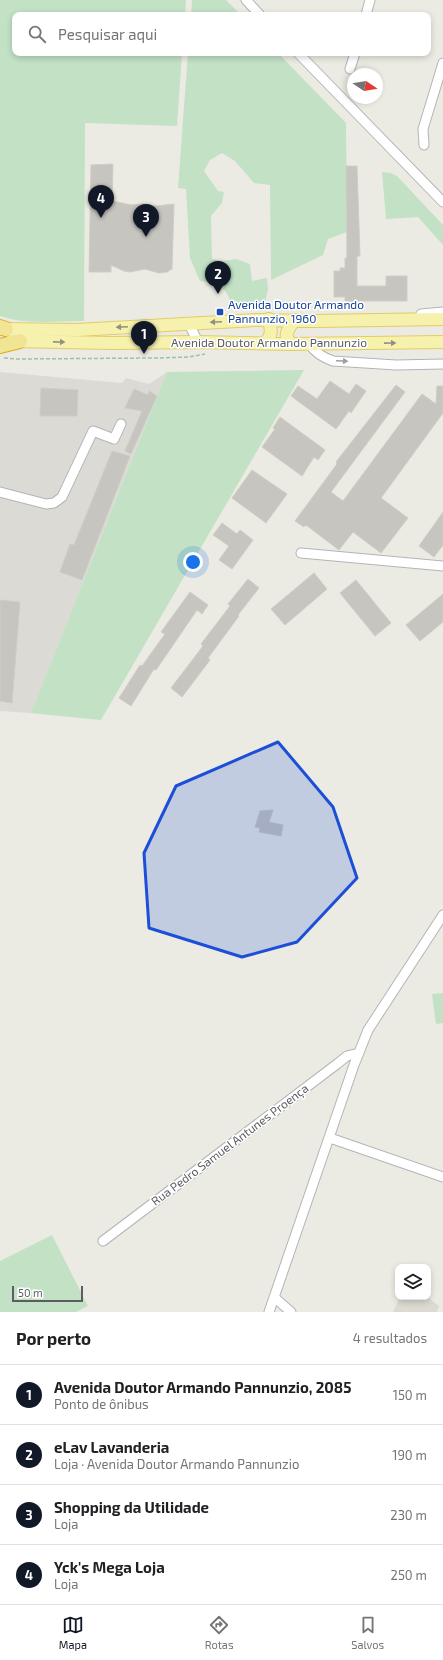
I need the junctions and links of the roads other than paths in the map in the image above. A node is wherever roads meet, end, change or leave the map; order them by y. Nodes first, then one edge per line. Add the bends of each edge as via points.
1 (246, 0) edge
2 (370, 0) edge
3 (257, 12) edge
4 (367, 12) edge
5 (301, 56) edge
6 (354, 56) edge
7 (443, 63) edge
8 (350, 68) edge
9 (424, 145) dead end
10 (441, 197) edge
11 (443, 312) edge
12 (374, 319) junction
13 (443, 319) edge
14 (269, 320) junction
15 (294, 320) junction
16 (189, 324) junction
17 (2, 331) edge
18 (20, 342) junction
19 (198, 342) junction
20 (443, 342) edge
21 (265, 343) junction
22 (291, 344) junction
23 (309, 344) junction
24 (0, 346) edge
25 (443, 364) edge
26 (121, 424) dead end
27 (0, 492) edge
28 (301, 553) dead end
29 (443, 566) edge
30 (443, 915) edge
31 (359, 1053) junction
32 (330, 1138) junction
33 (443, 1177) edge
34 (104, 1241) dead end
35 (274, 1297) junction
36 (269, 1312) edge
37 (291, 1312) edge

1 - 3 street
2 - 4 street
5 - 10 street
6 - 8 street
7 - 9 street via 423,129
11 - 12 street
12 - 13 main road, Avenida Doutor Armando Pannunzio
12 - 15 main road, Avenida Doutor Armando Pannunzio
14 - 15 main road, Avenida Doutor Armando Pannunzio
14 -> 16 main road, Avenida Doutor Armando Pannunzio
14 - 21 main road via 272,332 270,339
15 - 22 main road via 286,334 286,339
16 -> 17 main road, Avenida Doutor Armando Pannunzio
16 - 19 street
17 - 18 main road, Avenida Doutor Armando Pannunzio
18 -> 19 main road, Avenida Doutor Armando Pannunzio
18 - 24 highway
19 - 21 main road, Avenida Doutor Armando Pannunzio
23 -> 20 main road, Avenida Doutor Armando Pannunzio
21 - 22 main road, Avenida Doutor Armando Pannunzio
22 - 23 main road, Avenida Doutor Armando Pannunzio
23 -> 25 street via 324,358 333,361
26 - 27 street via 114,438 93,431 62,497 54,503 46,504
28 - 29 street
30 - 31 street via 368,1030
31 - 32 street
31 - 34 street, Rua Pedro Samuel Antunes Proença via 347,1056
32 - 33 street
32 - 35 street
35 - 36 street
35 - 37 street

